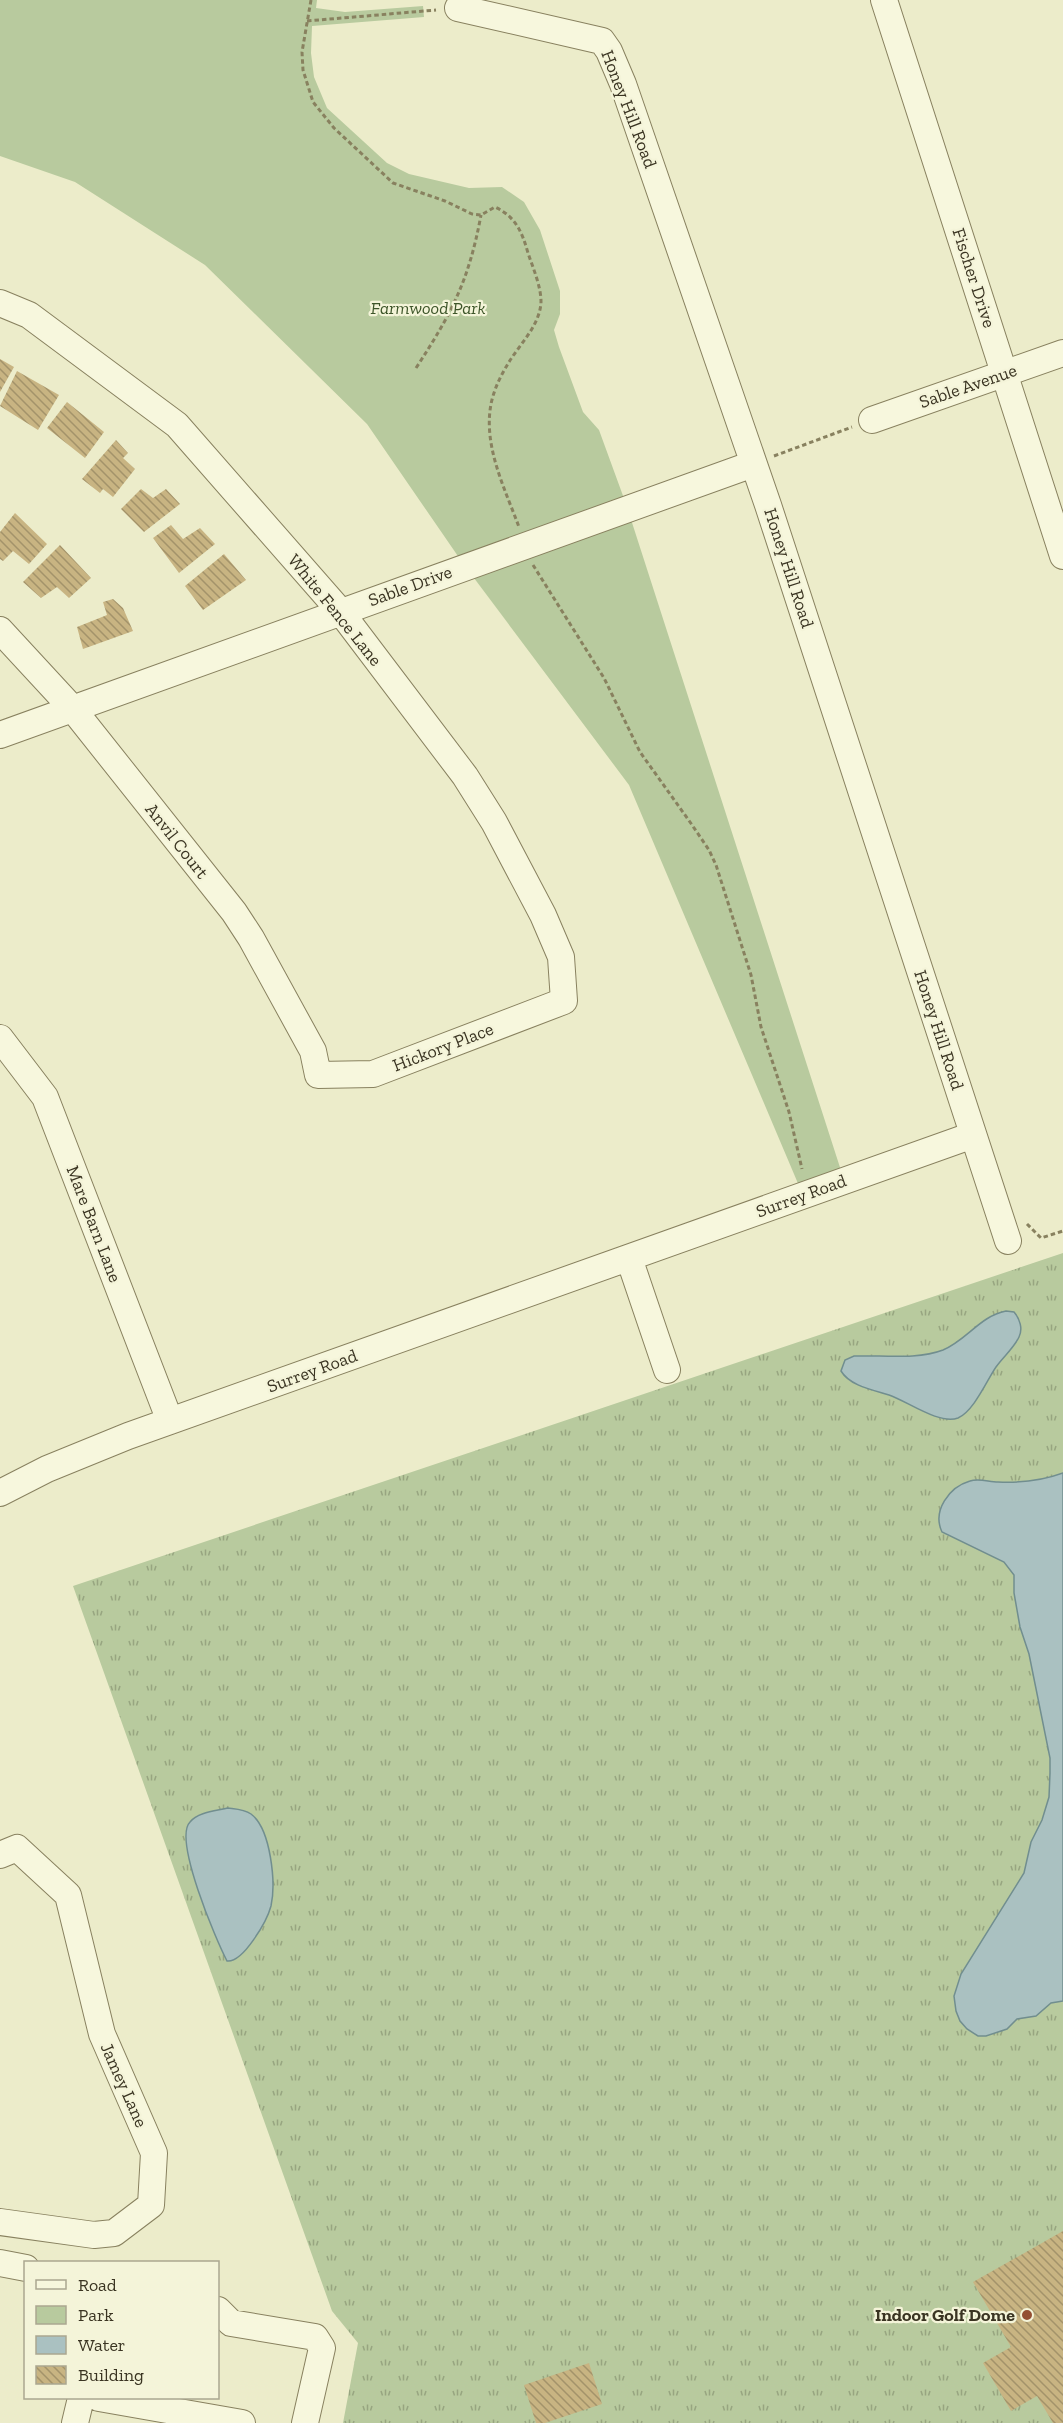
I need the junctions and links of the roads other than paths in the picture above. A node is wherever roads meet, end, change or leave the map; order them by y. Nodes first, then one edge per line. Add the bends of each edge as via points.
1 (884, 0) edge
2 (458, 8) road end
3 (0, 303) edge
4 (1063, 353) edge
5 (1005, 374) junction
6 (872, 420) road end
7 (753, 464) junction
8 (1063, 556) edge
9 (340, 611) junction
10 (0, 630) edge
11 (72, 708) junction
12 (0, 735) edge
13 (564, 1000) joint
14 (0, 1038) edge
15 (318, 1075) joint
16 (973, 1135) junction
17 (1008, 1241) dead end
18 (629, 1258) junction
19 (667, 1370) dead end
20 (170, 1421) junction
21 (0, 1494) edge
22 (0, 1855) edge
23 (0, 2222) edge
24 (0, 2263) edge
25 (24, 2268) edge
26 (219, 2311) edge
27 (81, 2399) edge
28 (110, 2399) edge
29 (75, 2423) edge
30 (242, 2423) edge
31 (305, 2423) edge

1 - 5 street, Fischer Drive
2 - 7 street, Honey Hill Road via 602,41 609,51
3 - 9 street, White Fence Lane via 29,315 177,425
4 - 5 street, Sable Avenue
5 - 6 street, Sable Avenue
5 - 8 street, Fischer Drive
7 - 9 street, Sable Drive
7 - 16 street, Honey Hill Road
9 - 11 street, Sable Drive
9 - 13 street, White Fence Lane via 465,776 494,822 561,957
10 - 11 street, Anvil Court
11 - 12 street, Sable Drive
11 - 15 street, Anvil Court via 234,912 313,1051
13 - 15 street, Hickory Place via 374,1074
14 - 20 street, Mare Barn Lane via 45,1097
16 - 17 street, Honey Hill Road
16 - 18 street, Surrey Road
18 - 19 street
18 - 20 street, Surrey Road
20 - 21 street, Surrey Road via 47,1469
22 - 23 street, Jamey Lane via 17,1848 68,1895 102,2034 154,2153 151,2205 114,2233 94,2235
24 - 25 street
26 - 31 street via 231,2324 315,2337 322,2348
27 - 29 street
28 - 30 street

